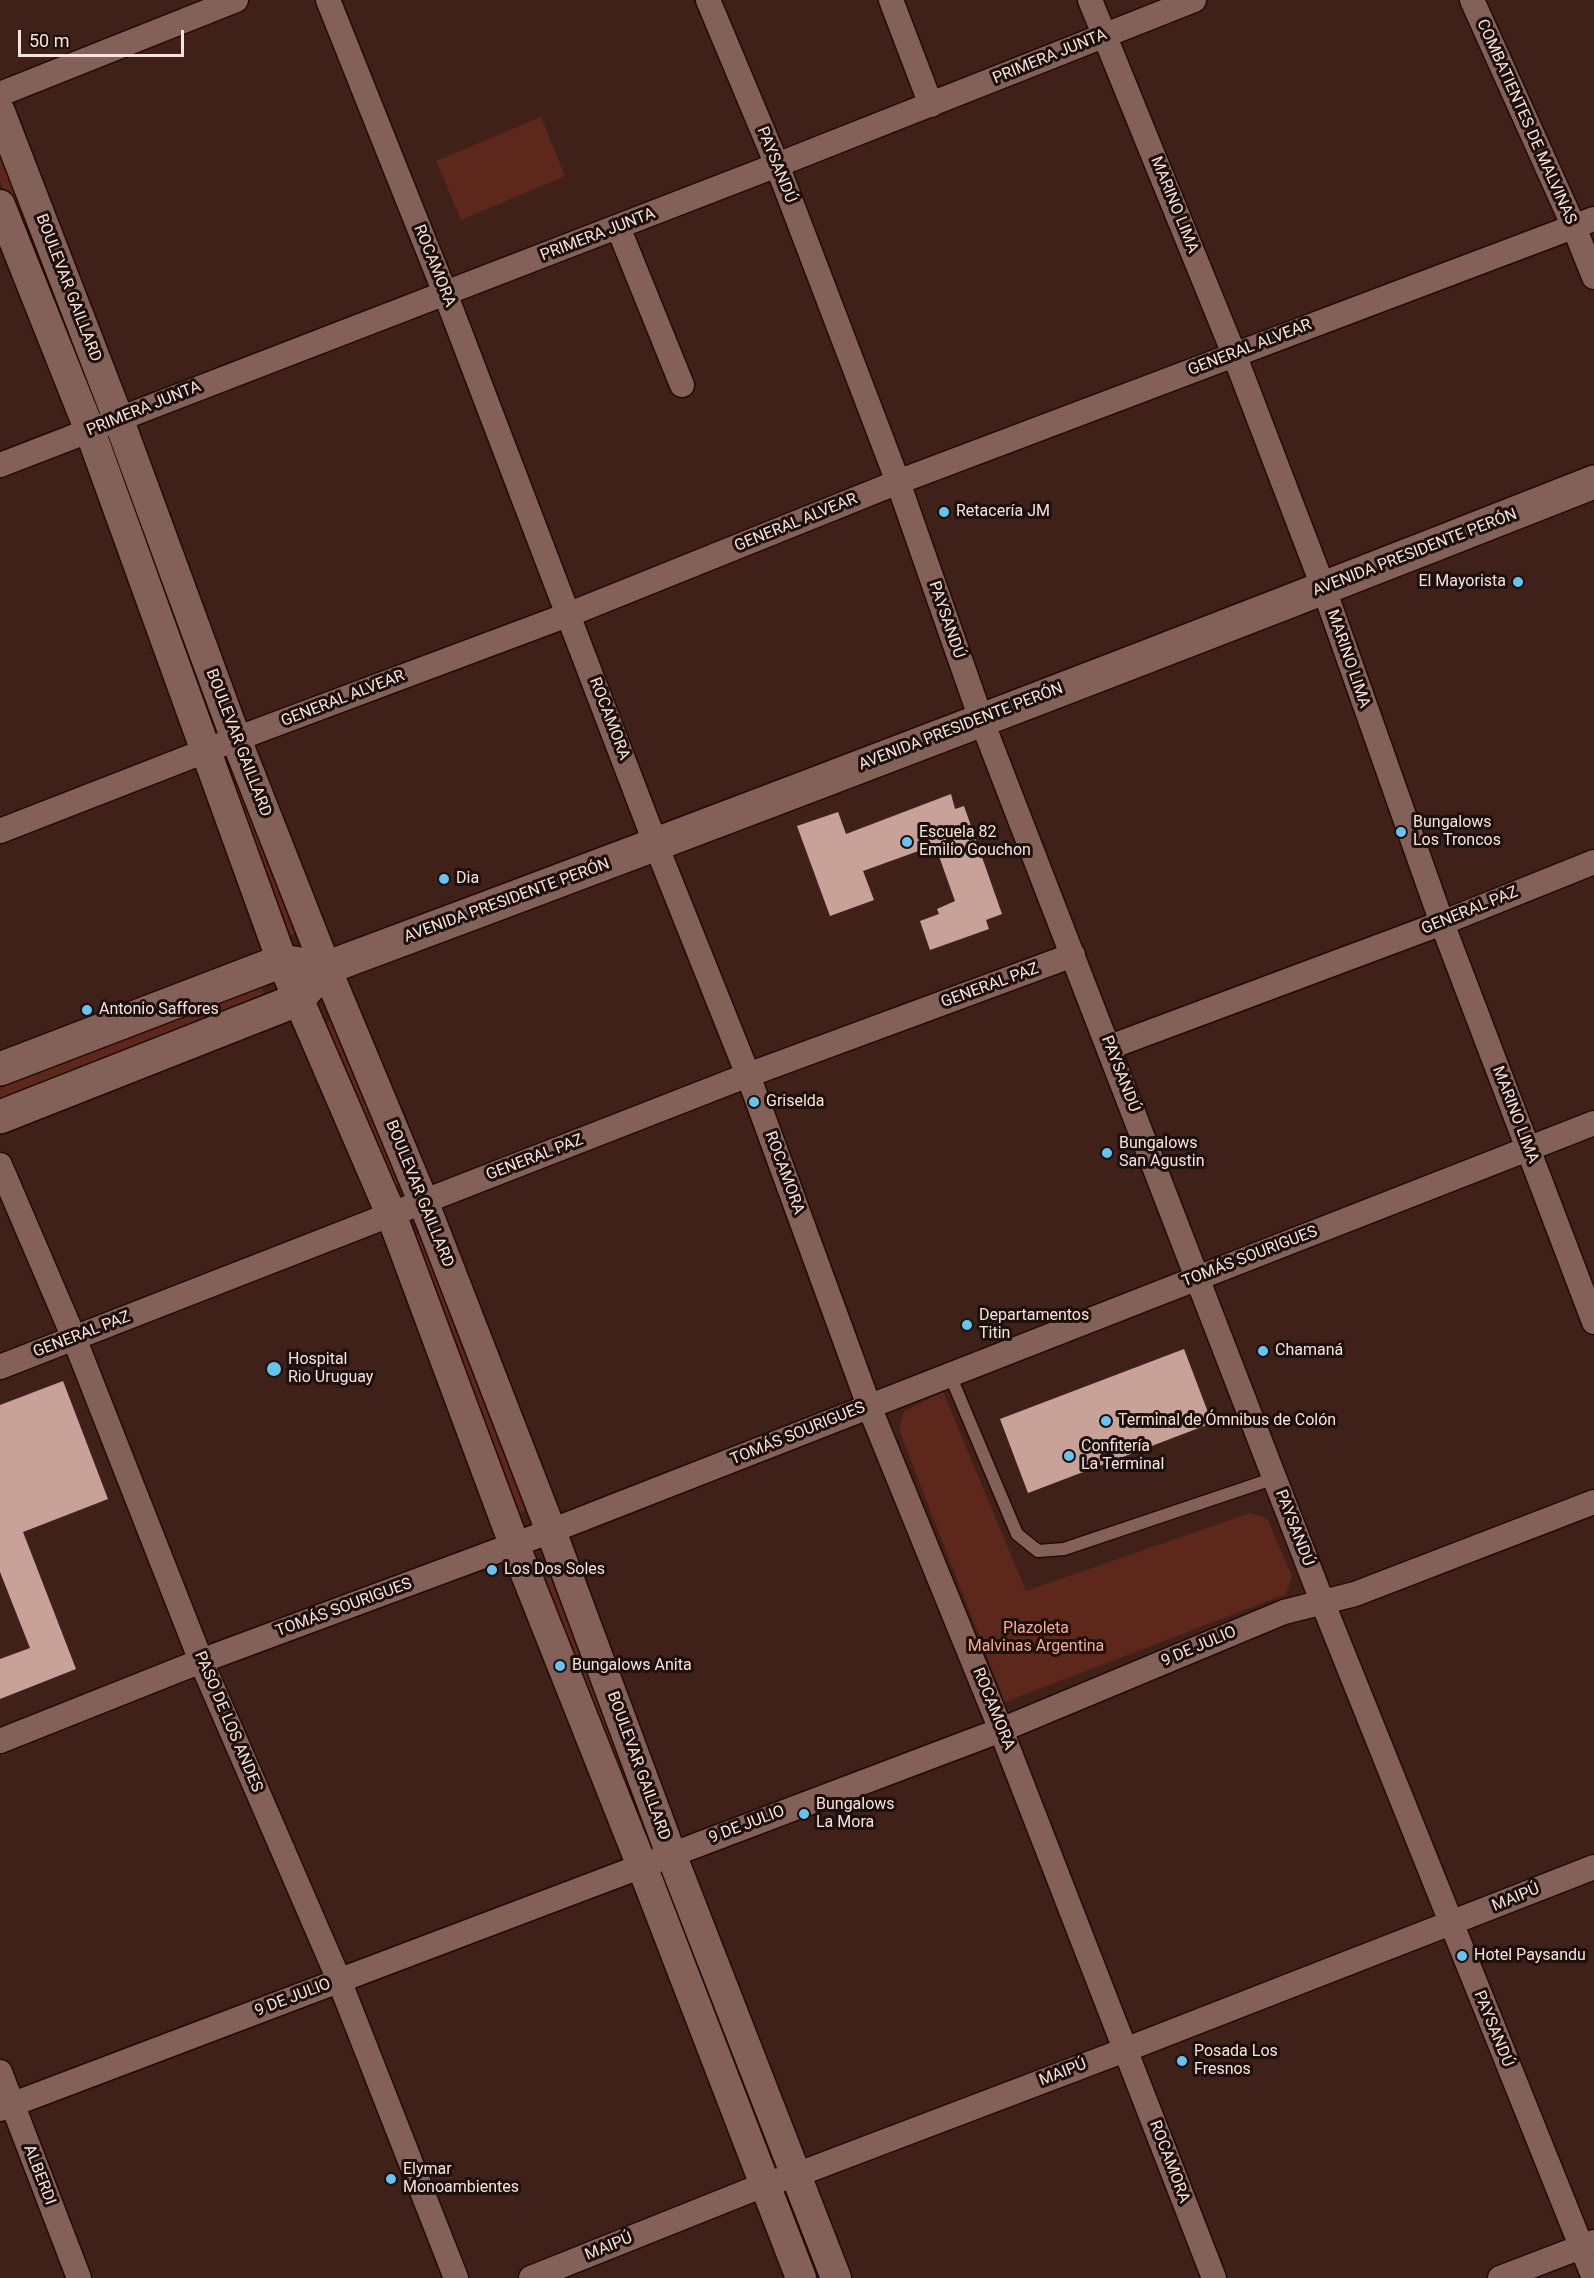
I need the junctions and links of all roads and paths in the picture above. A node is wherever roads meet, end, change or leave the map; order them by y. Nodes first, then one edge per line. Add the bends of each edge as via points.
1 (236, 0) edge
2 (328, 0) edge
3 (708, 0) edge
4 (891, 0) edge
5 (1090, 0) edge
6 (1194, 0) edge
7 (1472, 0) edge
8 (1104, 35) junction
9 (0, 94) edge
10 (931, 105) junction
11 (0, 112) edge
12 (777, 165) junction
13 (0, 205) edge
14 (1584, 223) edge
15 (618, 227) junction
16 (1594, 277) edge
17 (446, 294) junction
18 (1234, 354) junction
19 (682, 385) dead end
20 (118, 418) junction
21 (90, 430) junction
22 (0, 465) edge
23 (898, 482) junction
24 (1594, 482) edge
25 (1323, 589) junction
26 (570, 614) junction
27 (981, 719) junction
28 (236, 739) junction
29 (208, 752) junction
30 (0, 831) edge
31 (656, 845) junction
32 (1594, 862) edge
33 (1442, 923) junction
34 (1072, 955) junction
35 (282, 961) junction
36 (326, 968) junction
37 (297, 1000) junction
38 (1110, 1047) junction
39 (0, 1069) edge
40 (748, 1075) junction
41 (0, 1117) edge
42 (1594, 1123) edge
43 (1528, 1148) junction
44 (0, 1165) edge
45 (423, 1201) junction
46 (391, 1215) junction
47 (1197, 1278) junction
48 (1594, 1322) edge
49 (74, 1338) junction
50 (0, 1367) edge
51 (950, 1375) junction
52 (869, 1406) junction
53 (1275, 1478) junction
54 (1594, 1502) edge
55 (551, 1531) junction
56 (514, 1544) junction
57 (1322, 1601) junction
58 (201, 1661) junction
59 (1001, 1730) junction
60 (0, 1741) edge
61 (671, 1854) junction
62 (642, 1866) junction
63 (1594, 1867) edge
64 (1450, 1924) junction
65 (339, 1980) junction
66 (1125, 2050) junction
67 (0, 2072) edge
68 (6, 2106) edge
69 (796, 2175) junction
70 (766, 2184) junction
71 (1588, 2245) edge
72 (79, 2278) edge
73 (456, 2278) edge
74 (531, 2278) edge
75 (801, 2278) edge
76 (836, 2278) edge
77 (1214, 2278) edge
78 (1500, 2278) edge
79 (1594, 2278) edge

1 - 9 street
2 - 17 street, ROCAMORA
3 - 12 street, PAYSANDÚ
4 - 10 street
5 - 8 street, MARINO LIMA
6 - 8 street, PRIMERA JUNTA
7 - 14 street, COMBATIENTES DE MALVINAS
8 - 10 street, PRIMERA JUNTA
8 - 18 street, MARINO LIMA
10 - 12 street, PRIMERA JUNTA
11 - 20 street, BOULEVAR GAILLARD
12 - 15 street, PRIMERA JUNTA
12 - 23 street, PAYSANDÚ
13 - 21 street, BOULEVAR GAILLARD
14 - 16 street, COMBATIENTES DE MALVINAS
14 - 18 street, GENERAL ALVEAR
15 - 17 street, PRIMERA JUNTA
15 - 19 street
17 - 20 street, PRIMERA JUNTA
17 - 26 street, ROCAMORA
18 - 23 street, GENERAL ALVEAR
18 - 25 street, MARINO LIMA
20 - 21 street, PRIMERA JUNTA
20 - 28 street, BOULEVAR GAILLARD
21 - 22 street, PRIMERA JUNTA
21 - 29 street, BOULEVAR GAILLARD
23 - 26 street, GENERAL ALVEAR
23 - 27 street, PAYSANDÚ
24 - 25 main road, AVENIDA PRESIDENTE PERÓN
25 - 27 main road, AVENIDA PRESIDENTE PERÓN
25 - 33 street, MARINO LIMA
26 - 28 street, GENERAL ALVEAR
26 - 31 street, ROCAMORA
27 - 31 main road, AVENIDA PRESIDENTE PERÓN
27 - 34 street, PAYSANDÚ
28 - 29 street, GENERAL ALVEAR
28 - 36 street, BOULEVAR GAILLARD
29 - 30 street, GENERAL ALVEAR
29 - 35 street, BOULEVAR GAILLARD
31 - 36 main road, AVENIDA PRESIDENTE PERÓN
31 - 40 street, ROCAMORA
32 - 33 street, GENERAL PAZ
33 - 38 street, GENERAL PAZ
33 - 43 street, MARINO LIMA
34 - 38 street, PAYSANDÚ
34 - 40 street, GENERAL PAZ
35 - 36 main road, AVENIDA PRESIDENTE PERÓN
35 - 37 street, BOULEVAR GAILLARD
35 - 39 main road, AVENIDA PRESIDENTE PERÓN
36 - 37 main road, AVENIDA PRESIDENTE PERÓN
36 - 45 street, BOULEVAR GAILLARD
37 - 41 main road, AVENIDA PRESIDENTE PERÓN
37 - 46 street, BOULEVAR GAILLARD
38 - 47 street, PAYSANDÚ
40 - 45 street, GENERAL PAZ
40 - 52 street, ROCAMORA
42 - 43 street, TOMÁS SOURIGUES
43 - 47 street, TOMÁS SOURIGUES
43 - 48 street, MARINO LIMA
44 - 49 street, PASO DE LOS ANDES
45 - 46 street, GENERAL PAZ
45 - 55 street, BOULEVAR GAILLARD
46 - 49 street, GENERAL PAZ
46 - 56 street, BOULEVAR GAILLARD
47 - 51 street, TOMÁS SOURIGUES
47 - 53 street, PAYSANDÚ
49 - 50 street, GENERAL PAZ
49 - 58 street, PASO DE LOS ANDES
51 - 52 street, TOMÁS SOURIGUES
51 - 53 lane via 1017,1534 1038,1551 1064,1549
52 - 55 street, TOMÁS SOURIGUES
52 - 59 street, ROCAMORA
53 - 57 street, PAYSANDÚ
54 - 57 street, 9 DE JULIO via 1355,1594
55 - 56 street, TOMÁS SOURIGUES
55 - 61 street, BOULEVAR GAILLARD
56 - 58 street, TOMÁS SOURIGUES
56 - 62 street, BOULEVAR GAILLARD
57 - 59 street, 9 DE JULIO via 1284,1612
57 - 64 street, PAYSANDÚ
58 - 60 street, TOMÁS SOURIGUES
58 - 65 street, PASO DE LOS ANDES
59 - 61 street, 9 DE JULIO
59 - 66 street, ROCAMORA
61 - 62 street, 9 DE JULIO
61 - 69 street, BOULEVAR GAILLARD
62 - 65 street, 9 DE JULIO
62 - 70 street, BOULEVAR GAILLARD
63 - 64 street, MAIPÚ
64 - 66 street, MAIPÚ
64 - 71 street, PAYSANDÚ
65 - 68 street, 9 DE JULIO
65 - 73 street, PASO DE LOS ANDES
66 - 69 street, MAIPÚ
66 - 77 street, ROCAMORA
67 - 68 street, ALBERDI
68 - 72 street, ALBERDI
69 - 70 street, MAIPÚ
69 - 76 street, BOULEVAR GAILLARD
70 - 74 street, MAIPÚ
70 - 75 street, BOULEVAR GAILLARD
71 - 78 street
71 - 79 street, PAYSANDÚ

